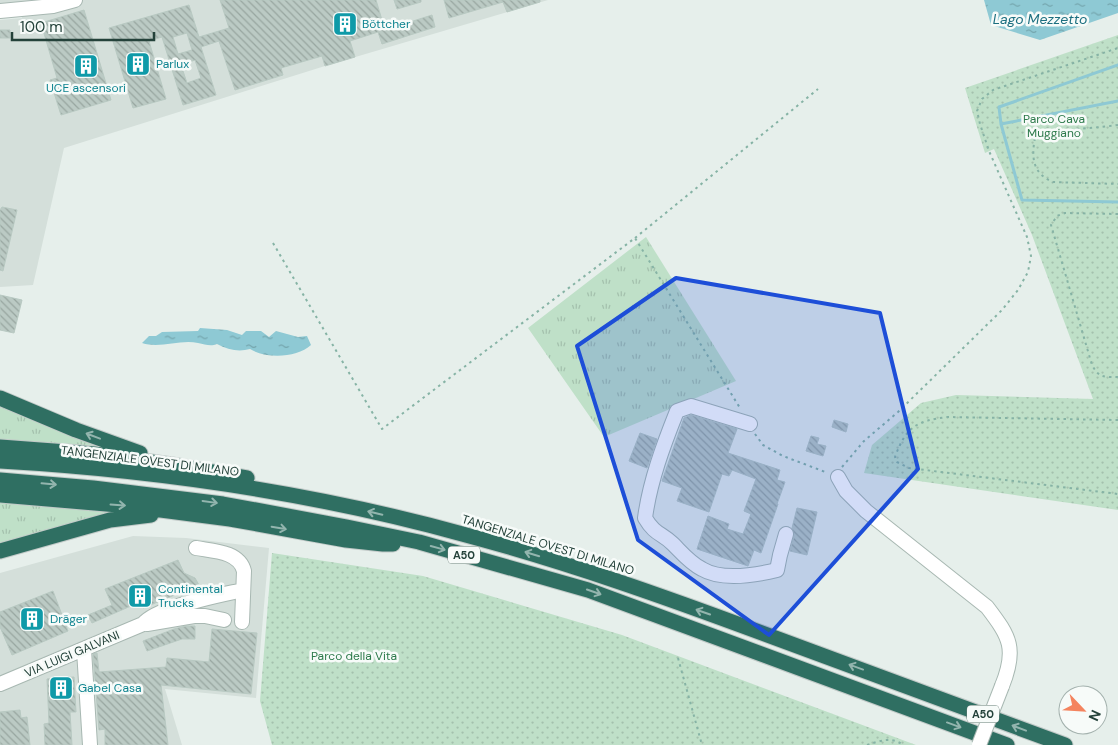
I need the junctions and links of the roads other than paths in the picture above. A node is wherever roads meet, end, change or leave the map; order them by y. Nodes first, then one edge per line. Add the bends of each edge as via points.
1 (75, 0) edge
2 (0, 12) edge
3 (0, 398) edge
4 (750, 424) road end
5 (0, 447) edge
6 (0, 461) edge
7 (172, 464) junction
8 (838, 477) road end
9 (0, 480) edge
10 (0, 495) edge
11 (303, 497) junction
12 (230, 519) junction
13 (786, 534) dead end
14 (419, 542) junction
15 (196, 548) dead end
16 (0, 551) edge
17 (243, 590) junction
18 (224, 620) dead end
19 (242, 622) dead end
20 (144, 624) junction
21 (84, 650) junction
22 (0, 684) edge
23 (90, 745) edge
24 (979, 745) edge
25 (1007, 745) edge
26 (1065, 745) edge

1 - 2 street
7 -> 3 highway via 76,430
4 - 13 street via 691,406 677,411 652,480 645,518 651,528 703,570 728,576 778,570
5 - 7 highway via 75,451
6 - 11 highway, TANGENZIALE OVEST DI MILANO / A50 via 100,468
7 - 11 highway via 245,477
8 - 24 street, bridge via 846,491 866,511 987,607 1001,625 1009,642 1010,666
9 -> 14 highway, A50 via 214,503
10 -> 12 highway via 130,506
26 -> 11 highway, TANGENZIALE OVEST DI MILANO / A50 via 599,575 464,534
12 -> 14 highway via 355,541 383,544
12 - 16 highway via 146,515 110,520
14 -> 25 highway, A50 via 588,590
15 - 17 street via 220,552 240,561 244,571
17 - 19 street
17 - 20 street via 167,610 151,616
18 - 20 street via 194,616
20 - 21 street, VIA LUIGI GALVANI
21 - 22 street, VIA LUIGI GALVANI
21 - 23 street

